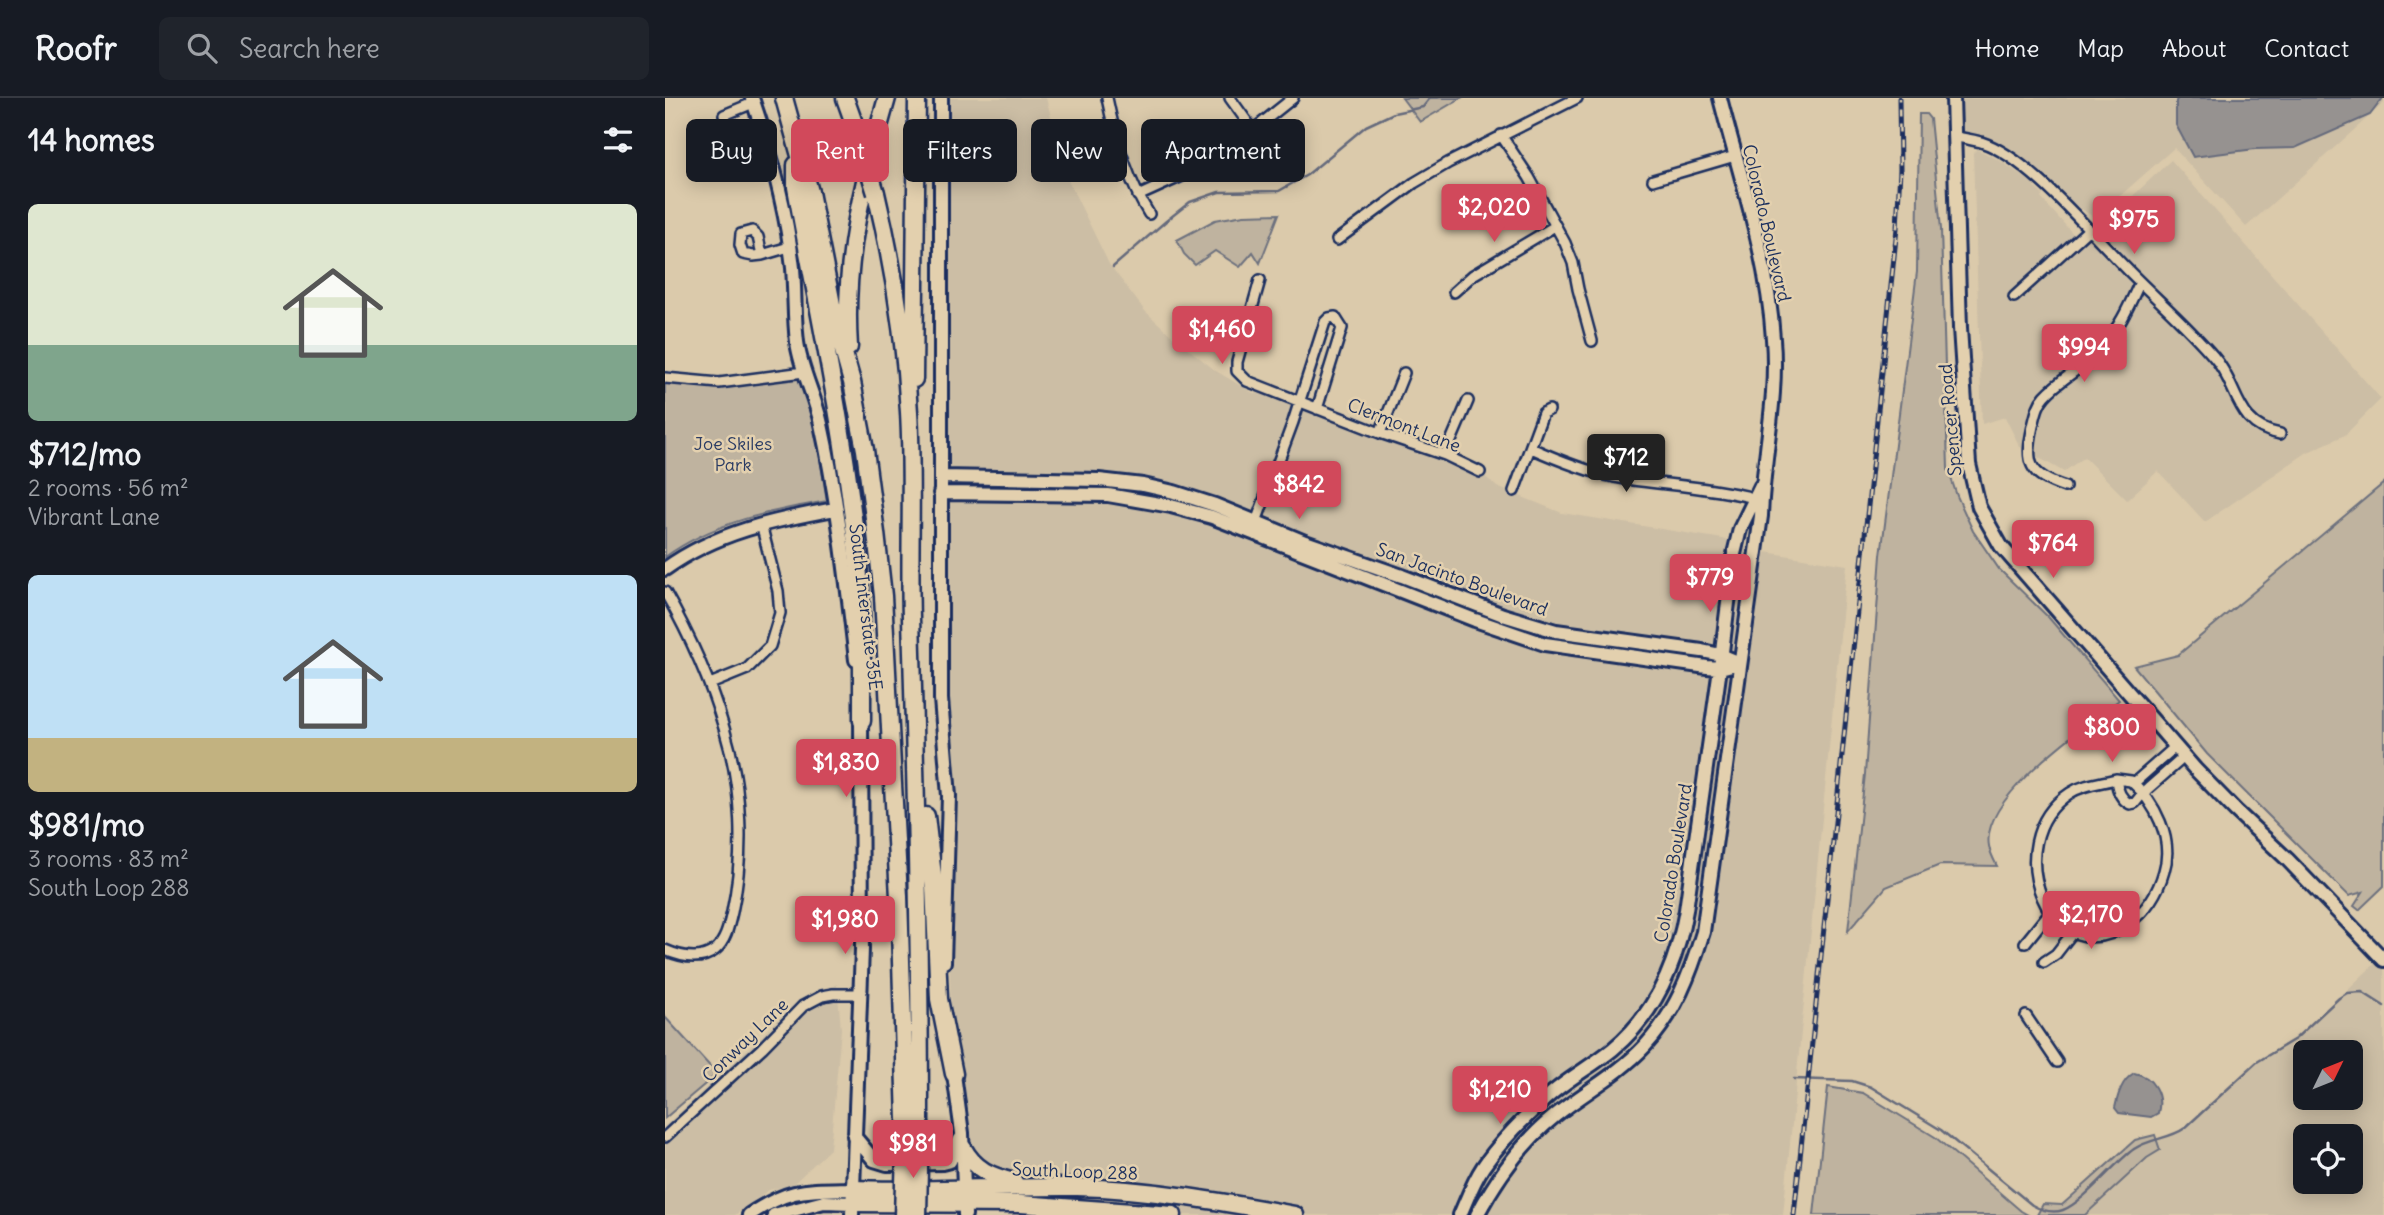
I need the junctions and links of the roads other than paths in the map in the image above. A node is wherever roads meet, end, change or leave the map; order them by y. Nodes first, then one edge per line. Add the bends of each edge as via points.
1 (784, 98) edge
2 (845, 98) edge
3 (887, 98) edge
4 (917, 98) edge
5 (941, 98) edge
6 (1107, 98) edge
7 (1230, 98) edge
8 (1293, 98) edge
9 (1577, 98) edge
10 (1720, 98) edge
11 (1953, 98) edge
12 (752, 100) edge
13 (724, 115) dead end
14 (1245, 119) edge
15 (1267, 119) edge
16 (791, 122) edge
17 (1501, 135) junction
18 (1955, 137) junction
19 (1735, 156) junction
20 (1653, 180) dead end
21 (796, 182) edge
22 (807, 182) edge
23 (1169, 182) edge
24 (1138, 196) junction
25 (1149, 214) dead end
26 (1555, 226) junction
27 (2088, 230) junction
28 (1337, 240) dead end
29 (789, 247) junction
30 (762, 255) dead end
31 (1260, 280) dead end
32 (2140, 282) junction
33 (1454, 292) dead end
34 (2014, 297) dead end
35 (1593, 341) dead end
36 (804, 372) junction
37 (1404, 373) dead end
38 (665, 378) edge
39 (852, 382) junction
40 (1300, 401) junction
41 (1468, 401) dead end
42 (1317, 408) junction
43 (1549, 410) dead end
44 (909, 414) junction
45 (1380, 433) junction
46 (2280, 434) dead end
47 (1531, 448) junction
48 (1444, 456) junction
49 (1480, 472) dead end
50 (941, 477) junction
51 (1762, 483) junction
52 (1143, 485) junction
53 (2065, 487) dead end
54 (1514, 491) dead end
55 (940, 493) junction
56 (1754, 498) junction
57 (1141, 499) junction
58 (835, 509) junction
59 (1256, 522) junction
60 (761, 524) junction
61 (1264, 535) junction
62 (665, 569) edge
63 (1429, 586) junction
64 (665, 592) edge
65 (1424, 600) junction
66 (1624, 641) junction
67 (1621, 655) junction
68 (1721, 661) junction
69 (1740, 663) junction
70 (710, 684) junction
71 (915, 716) junction
72 (862, 720) junction
73 (2180, 752) junction
74 (2116, 779) junction
75 (2134, 783) junction
76 (2143, 793) junction
77 (2050, 912) junction
78 (2073, 932) junction
79 (2025, 943) dead end
80 (665, 950) edge
81 (2384, 960) edge
82 (2045, 962) dead end
83 (861, 993) junction
84 (2026, 1016) dead end
85 (1612, 1050) junction
86 (2057, 1062) dead end
87 (1623, 1066) junction
88 (954, 1074) junction
89 (1545, 1099) junction
90 (913, 1121) junction
91 (854, 1136) junction
92 (665, 1137) edge
93 (963, 1141) junction
94 (1507, 1166) junction
95 (1034, 1187) junction
96 (852, 1202) edge
97 (965, 1202) edge
98 (1021, 1204) junction
99 (1206, 1204) edge
100 (749, 1215) edge
101 (774, 1215) edge
102 (903, 1215) edge
103 (918, 1215) edge
104 (989, 1215) edge
105 (1173, 1215) edge
106 (1196, 1215) edge
107 (1295, 1215) edge
108 (1460, 1215) edge
109 (1477, 1215) edge

1 - 16 highway
2 - 44 highway, bridge via 887,240
3 - 39 highway via 852,243 848,321
4 - 44 highway via 916,366
5 - 50 main road
6 - 24 street
7 - 14 street
8 - 15 street
9 - 17 street
10 - 19 main road, Colorado Boulevard
11 - 18 main road, Spencer Road
12 - 13 street
12 - 29 main road, South Interstate 35E
17 - 26 street
17 - 28 street via 1414,183
18 - 27 street via 1983,143 2017,163 2054,193
18 - 73 main road, Spencer Road via 1963,376 1969,464 1979,507 2001,546
19 - 20 street
19 - 51 main road, Colorado Boulevard via 1762,262 1773,340 1771,417
21 - 72 highway via 844,449 856,545 862,617
22 - 39 highway
23 - 24 street
24 - 25 street
26 - 33 street via 1473,275
26 - 35 street via 1573,263
27 - 32 street
27 - 34 street
29 - 30 street
29 - 36 main road, South Interstate 35E
31 - 40 street, Clermont Lane via 1237,371 1247,381
32 - 46 street via 2217,359 2251,419 2265,431
32 - 53 street via 2115,332 2038,407 2029,461 2050,482
36 - 38 street via 719,383
36 - 58 main road, South Interstate 35E via 821,424
37 - 45 street
39 - 90 highway via 883,596
40 - 42 street, Clermont Lane
40 - 42 street via 1325,322 1335,317 1342,328
40 - 59 street
41 - 48 street
42 - 45 street, Clermont Lane
43 - 47 street via 1543,413
44 - 71 highway
45 - 48 street, Clermont Lane
47 - 54 street
47 - 56 street via 1612,477
48 - 49 street, Clermont Lane
50 - 52 main road
50 - 55 main road
51 - 56 main road, Colorado Boulevard
51 - 69 main road, Colorado Boulevard
52 - 57 main road
52 - 59 main road
55 - 57 main road, San Jacinto Boulevard via 1093,494
55 - 88 main road via 941,699 949,796 943,982
56 - 68 main road, Colorado Boulevard via 1734,554
57 - 61 main road, San Jacinto Boulevard
58 - 60 main road
58 - 72 main road, South Interstate 35E
59 - 61 main road
60 - 62 main road via 709,542
60 - 70 street via 780,612 770,646 747,669
61 - 63 main road, San Jacinto Boulevard
61 - 65 main road, San Jacinto Boulevard
63 - 65 main road
63 - 66 main road, San Jacinto Boulevard via 1546,628
64 - 70 street via 691,637
65 - 67 main road, San Jacinto Boulevard via 1545,644
66 - 67 main road
66 - 68 main road, San Jacinto Boulevard
67 - 68 main road, San Jacinto Boulevard
68 - 69 main road, San Jacinto Boulevard
68 - 85 main road, Colorado Boulevard via 1686,910 1675,957 1646,1013
69 - 87 main road, Colorado Boulevard via 1711,882 1691,974 1667,1017
70 - 80 street via 735,778 739,881 729,927 716,950 698,957
71 - 88 highway via 935,885 939,999
71 - 90 highway via 920,926
72 - 83 main road, South Interstate 35E
73 - 75 street
73 - 76 street
73 - 81 main road, Spencer Road
74 - 75 street
74 - 76 street via 2126,802 2135,803
74 - 77 street via 2069,794 2043,823 2035,870
75 - 76 street
76 - 78 street via 2159,817 2165,841 2166,867 2158,890 2142,913 2119,930 2094,936
77 - 78 street
77 - 79 street
78 - 82 street
83 - 91 main road, South Interstate 35E
83 - 92 street, Conway Lane via 822,996 803,1006
84 - 86 street
85 - 87 main road
85 - 89 main road, Colorado Boulevard
87 - 94 main road, Colorado Boulevard via 1555,1116
88 - 93 main road
89 - 94 main road via 1508,1144
89 - 108 main road, Colorado Boulevard via 1495,1150
90 - 102 highway, bridge
90 - 103 highway, bridge
91 - 93 main road via 874,1160 887,1164 950,1161
91 - 96 main road, South Interstate 35E
93 - 95 highway via 976,1167 985,1173
93 - 97 main road
94 - 109 main road, Colorado Boulevard
95 - 97 highway, South Loop 288
95 - 99 highway, South Loop 288 via 1080,1187
96 - 97 highway, South Loop 288 via 911,1191
96 - 100 main road via 802,1190 781,1196
96 - 101 main road via 824,1202
97 - 98 highway, South Loop 288
98 - 104 highway
98 - 105 highway, South Loop 288
99 - 106 highway
99 - 107 highway, South Loop 288

